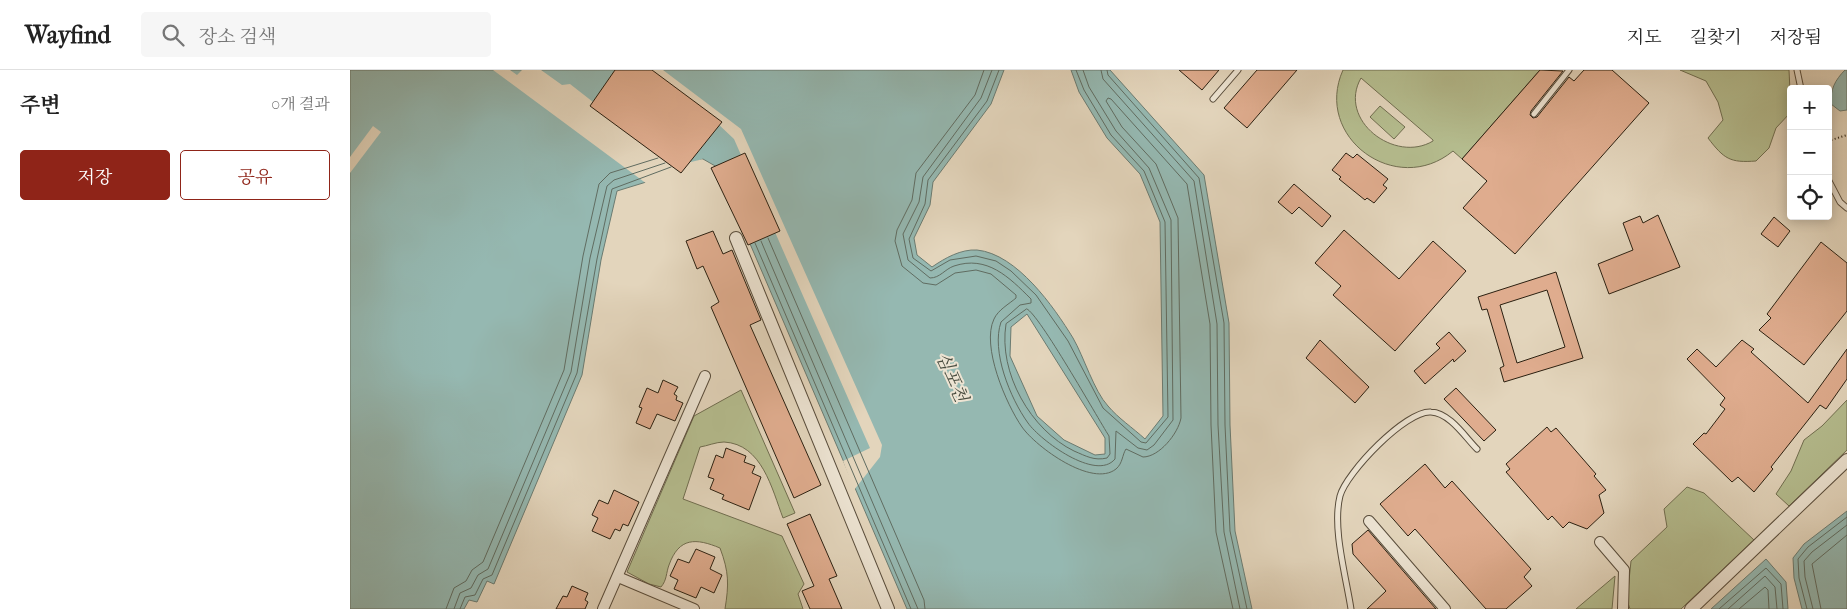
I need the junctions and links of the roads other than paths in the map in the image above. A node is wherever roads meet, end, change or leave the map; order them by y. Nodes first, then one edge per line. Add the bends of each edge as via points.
1 (1238, 70) edge
2 (1569, 70) edge
3 (1797, 70) edge
4 (1800, 85) edge
5 (1213, 99) dead end
6 (1534, 114) dead end
7 (1832, 187) edge
8 (1847, 208) edge
9 (736, 238) dead end
10 (705, 376) dead end
11 (1477, 450) dead end
12 (1847, 460) edge
13 (1369, 521) dead end
14 (1600, 542) dead end
15 (618, 577) junction
16 (603, 609) edge
17 (694, 609) edge
18 (888, 609) edge
19 (1351, 609) edge
20 (1445, 609) edge
21 (1623, 609) edge
22 (1691, 609) edge

1 - 5 lane
2 - 6 lane
3 - 4 lane
7 - 8 lane
9 - 18 street
10 - 15 street
11 - 19 lane via 1446,417 1431,412 1412,416 1399,425 1348,478 1340,496 1338,514
12 - 22 street
13 - 20 street
14 - 21 street via 1624,570
15 - 16 street
15 - 17 street

